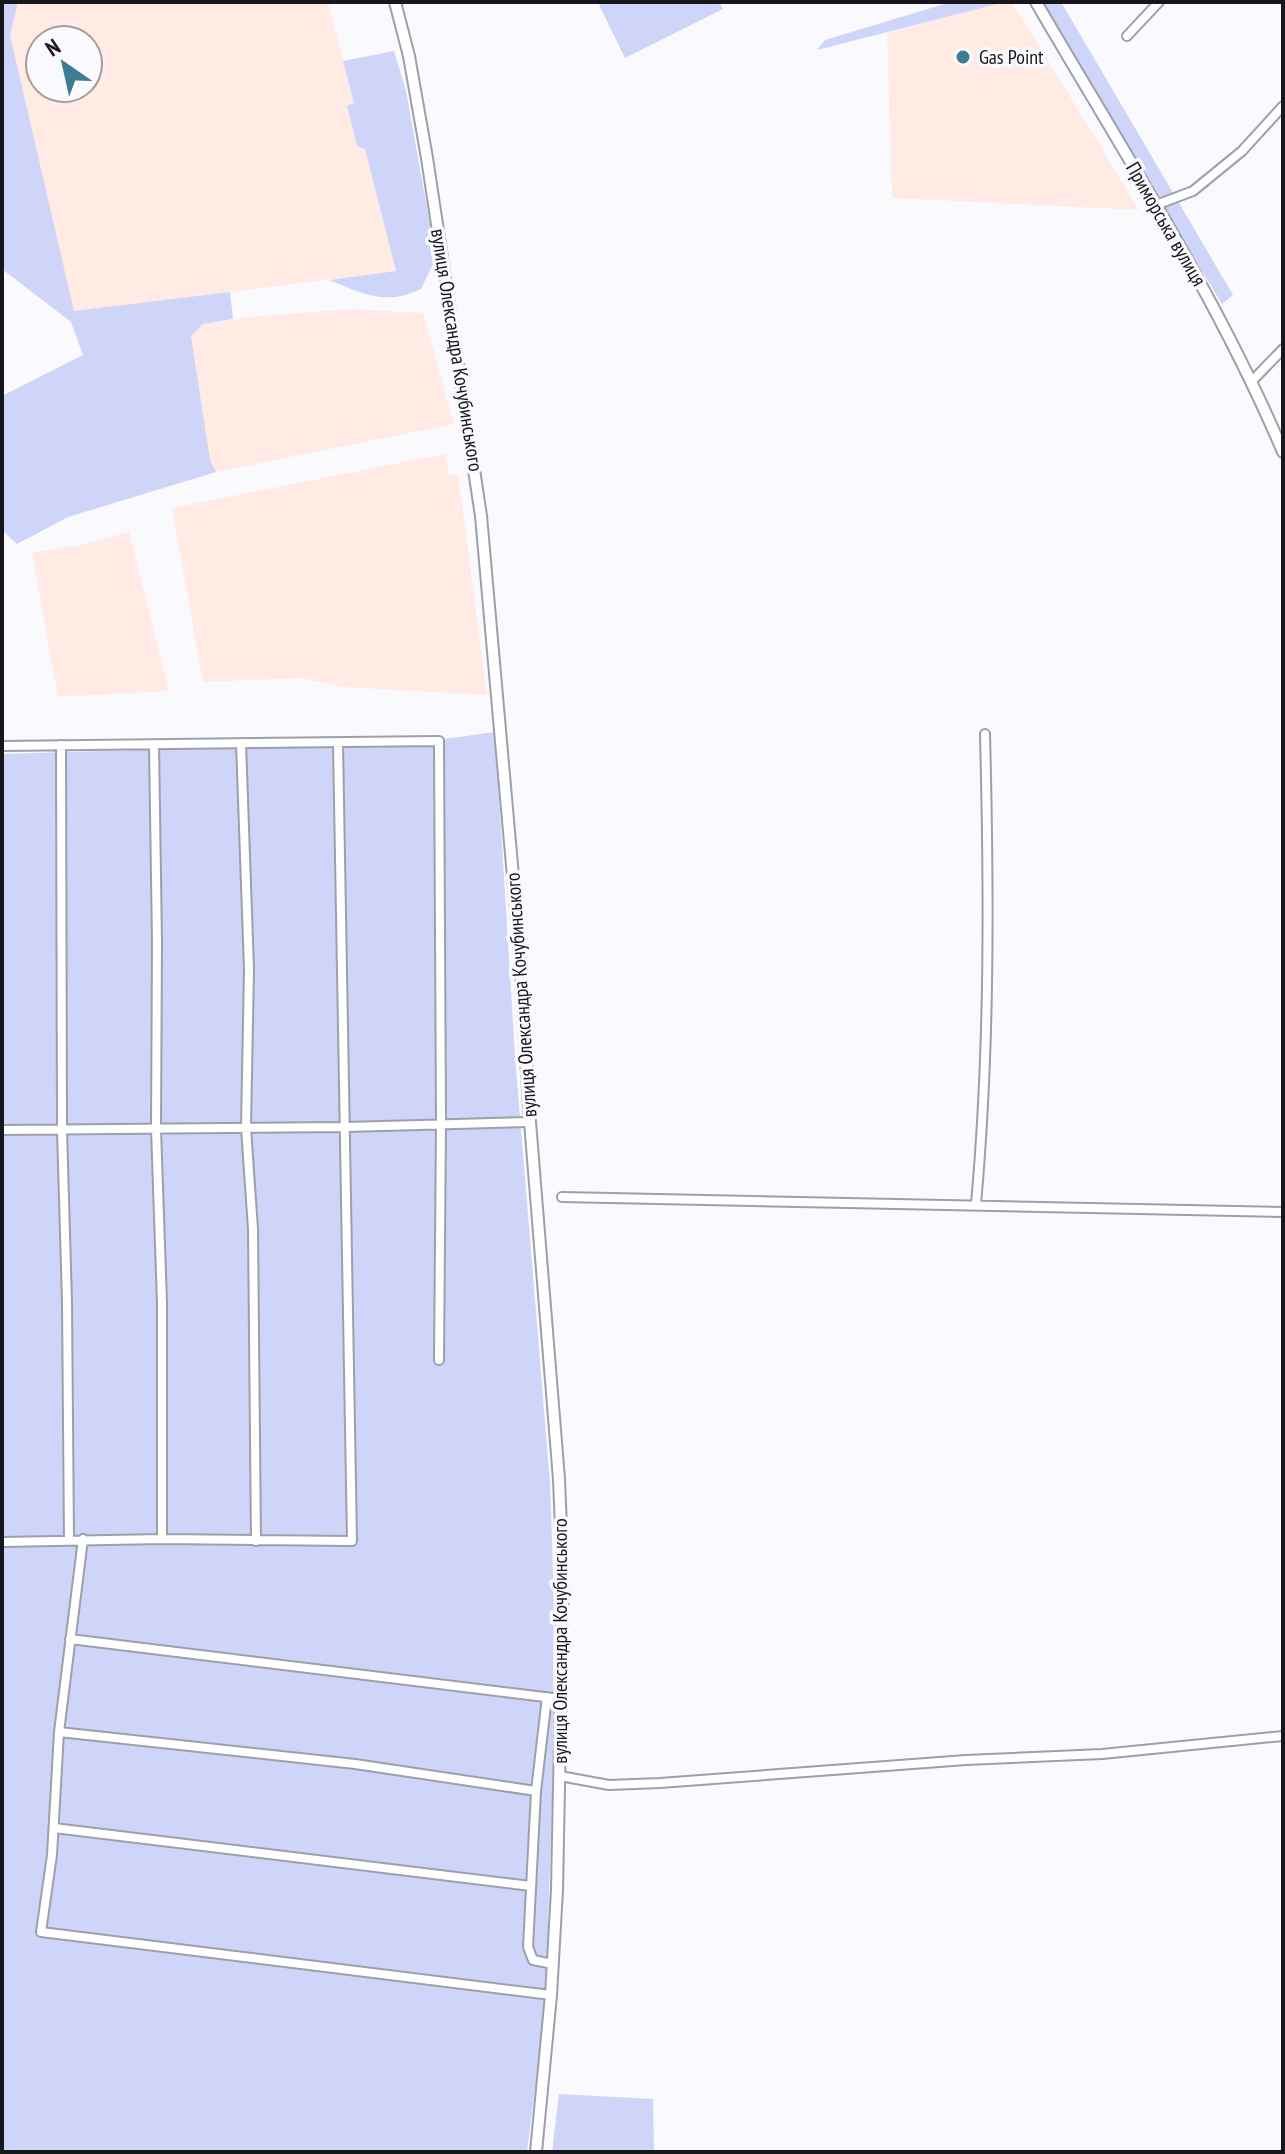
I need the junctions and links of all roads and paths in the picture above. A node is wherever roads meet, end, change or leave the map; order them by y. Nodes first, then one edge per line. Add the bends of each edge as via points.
1 (395, 2) edge
2 (1036, 2) edge
3 (1159, 2) edge
4 (1127, 36) dead end
5 (1283, 106) edge
6 (1156, 205) junction
7 (1283, 349) edge
8 (1252, 381) junction
9 (1283, 452) edge
10 (985, 734) dead end
11 (241, 743) junction
12 (338, 743) junction
13 (61, 745) junction
14 (154, 745) junction
15 (2, 746) edge
16 (530, 1122) junction
17 (441, 1124) junction
18 (346, 1127) junction
19 (246, 1128) junction
20 (156, 1129) junction
21 (2, 1130) edge
22 (62, 1130) junction
23 (562, 1197) dead end
24 (976, 1204) junction
25 (1283, 1212) edge
26 (439, 1360) dead end
27 (69, 1539) junction
28 (83, 1539) junction
29 (162, 1539) junction
30 (256, 1541) junction
31 (2, 1542) edge
32 (70, 1639) junction
33 (547, 1697) junction
34 (561, 1699) junction
35 (59, 1732) junction
36 (1283, 1736) edge
37 (560, 1776) junction
38 (536, 1791) junction
39 (54, 1828) junction
40 (531, 1886) junction
41 (553, 1964) junction
42 (551, 1995) junction
43 (536, 2152) edge

1 - 16 street, вулиця Олександра Кочубинського via 427,158 478,485 504,754
2 - 6 street, Приморська вулиця
3 - 4 street
5 - 6 street via 1242,151 1193,191
6 - 8 street, Приморська вулиця
7 - 8 street
8 - 9 street, Приморська вулиця
10 - 24 street via 985,1080
11 - 12 street
11 - 14 street
11 - 19 street via 249,969
12 - 17 street via 439,741
12 - 18 street
13 - 14 street
13 - 15 street
13 - 22 street
14 - 20 street
16 - 17 street
16 - 34 street, вулиця Олександра Кочубинського via 559,1479
17 - 18 street
17 - 26 street
18 - 19 street
18 - 30 street via 352,1541
19 - 20 street
19 - 30 street via 253,1229
20 - 22 street
20 - 29 street
21 - 22 street
22 - 27 street
23 - 24 street
24 - 25 street
27 - 28 street
27 - 31 street
28 - 29 street
28 - 32 street
29 - 30 street
32 - 33 street
32 - 35 street
33 - 34 street
33 - 38 street
34 - 37 street, вулиця Олександра Кочубинського
35 - 38 street via 355,1764
35 - 39 street
36 - 37 street via 1102,1754 660,1783 609,1785
37 - 41 street, вулиця Олександра Кочубинського
38 - 40 street
39 - 40 street
39 - 42 street via 41,1932
40 - 41 street via 528,1947 533,1960
41 - 42 street, вулиця Олександра Кочубинського
42 - 43 street, вулиця Олександра Кочубинського

